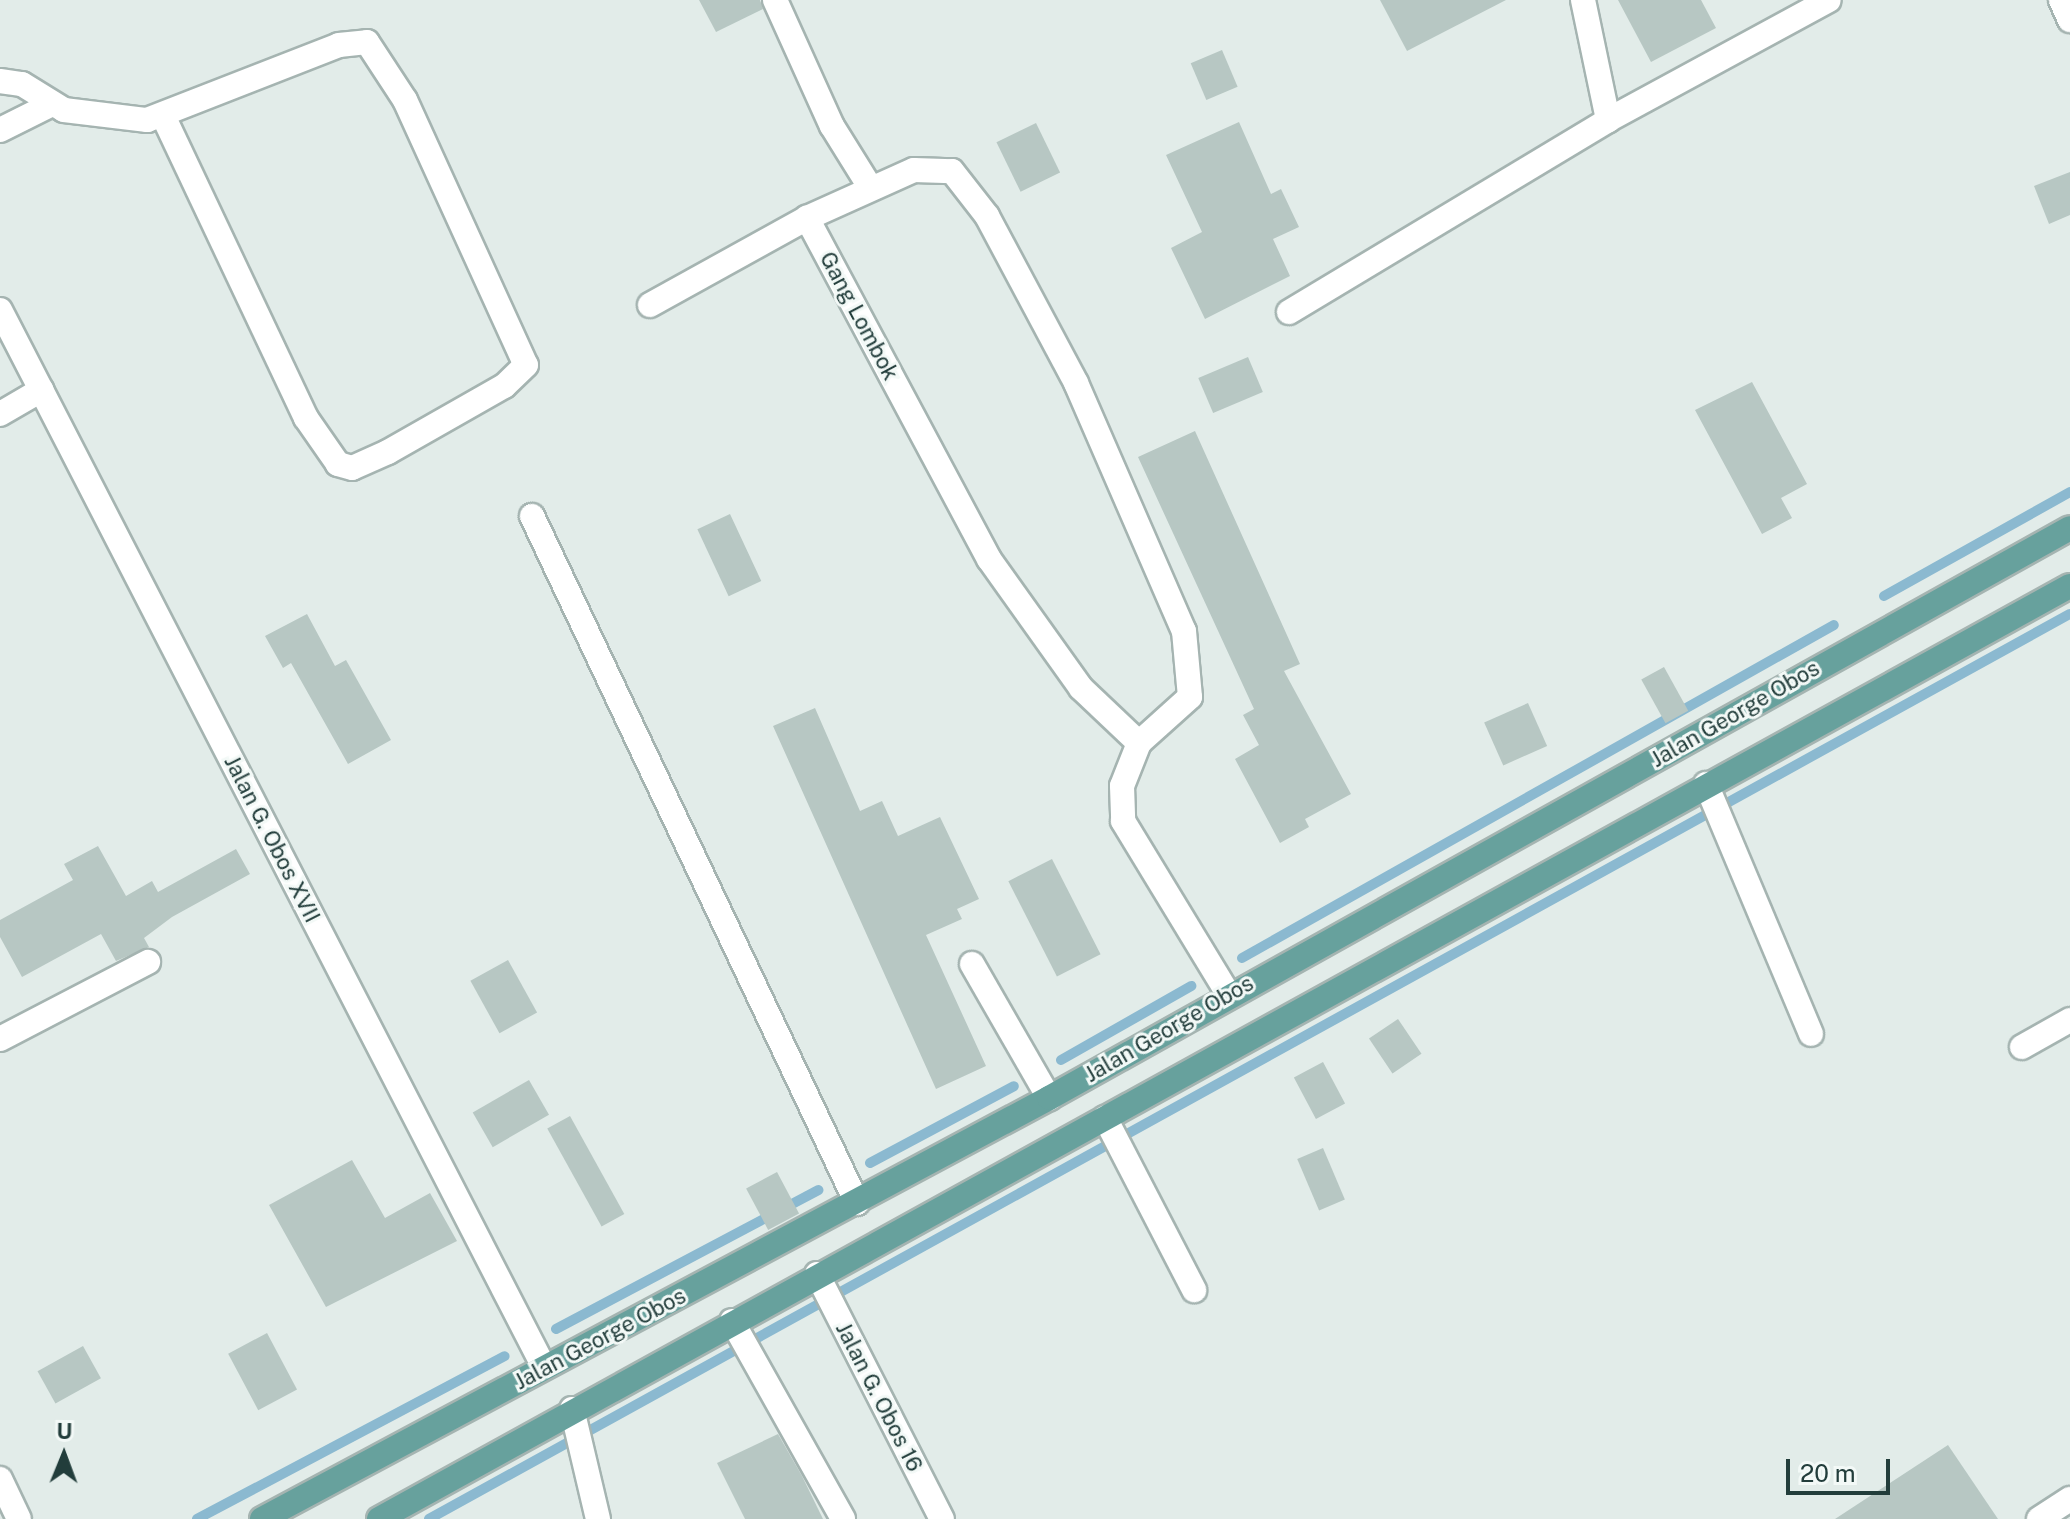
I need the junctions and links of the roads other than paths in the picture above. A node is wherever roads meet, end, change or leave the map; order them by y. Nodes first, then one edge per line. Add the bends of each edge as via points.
1 (775, 0) edge
2 (1583, 0) edge
3 (1829, 0) edge
4 (2061, 0) edge
5 (2070, 20) edge
6 (0, 81) edge
7 (50, 105) junction
8 (163, 115) junction
9 (1608, 120) junction
10 (0, 130) edge
11 (870, 187) junction
12 (807, 218) junction
13 (650, 305) dead end
14 (0, 310) edge
15 (1289, 312) dead end
16 (41, 390) junction
17 (0, 414) edge
18 (532, 516) dead end
19 (2070, 528) edge
20 (2070, 586) edge
21 (1139, 743) junction
22 (1706, 784) junction
23 (148, 962) dead end
24 (972, 964) dead end
25 (1228, 994) junction
26 (2070, 1020) edge
27 (1811, 1034) dead end
28 (0, 1039) edge
29 (2022, 1047) dead end
30 (1049, 1098) junction
31 (1105, 1118) junction
32 (857, 1203) junction
33 (817, 1274) junction
34 (1194, 1290) dead end
35 (732, 1321) junction
36 (544, 1367) junction
37 (572, 1409) junction
38 (0, 1479) edge
39 (2070, 1499) edge
40 (19, 1519) edge
41 (262, 1519) edge
42 (379, 1519) edge
43 (598, 1519) edge
44 (843, 1519) edge
45 (942, 1519) edge
46 (2039, 1519) edge

1 - 11 street via 832,126
2 - 9 street
3 - 9 street
4 - 5 street
6 - 7 street via 22,84
7 - 8 street via 104,116
7 - 10 street
8 - 8 street via 306,418 338,464 352,468 388,452 504,386 526,365 405,100 367,42 339,45
9 - 15 street
11 - 12 street
11 - 21 street via 914,170 952,171 987,216 1076,383 1193,664 1190,697
12 - 13 street
12 - 21 street, Gang Lombok via 989,559 1081,688
14 - 16 street, Jalan G. Obos XVII
16 - 17 street
16 - 36 street, Jalan G. Obos XVII
18 - 32 street
19 - 25 main road, Jalan George Obos
20 - 22 main road, Jalan George Obos
21 - 25 street via 1122,786 1123,821
22 - 27 street
22 - 31 main road, Jalan George Obos via 1417,951
23 - 28 street
24 - 30 street
25 - 30 main road, Jalan George Obos
26 - 29 street
30 - 32 main road, Jalan George Obos
31 - 33 main road, Jalan George Obos
31 - 34 street
32 - 36 main road, Jalan George Obos
33 - 35 main road, Jalan George Obos
33 - 45 street, Jalan G. Obos 16
35 - 37 main road, Jalan George Obos
35 - 44 street
36 - 41 main road, Jalan George Obos
37 - 42 main road, Jalan George Obos
37 - 43 street
38 - 40 street
39 - 46 street

